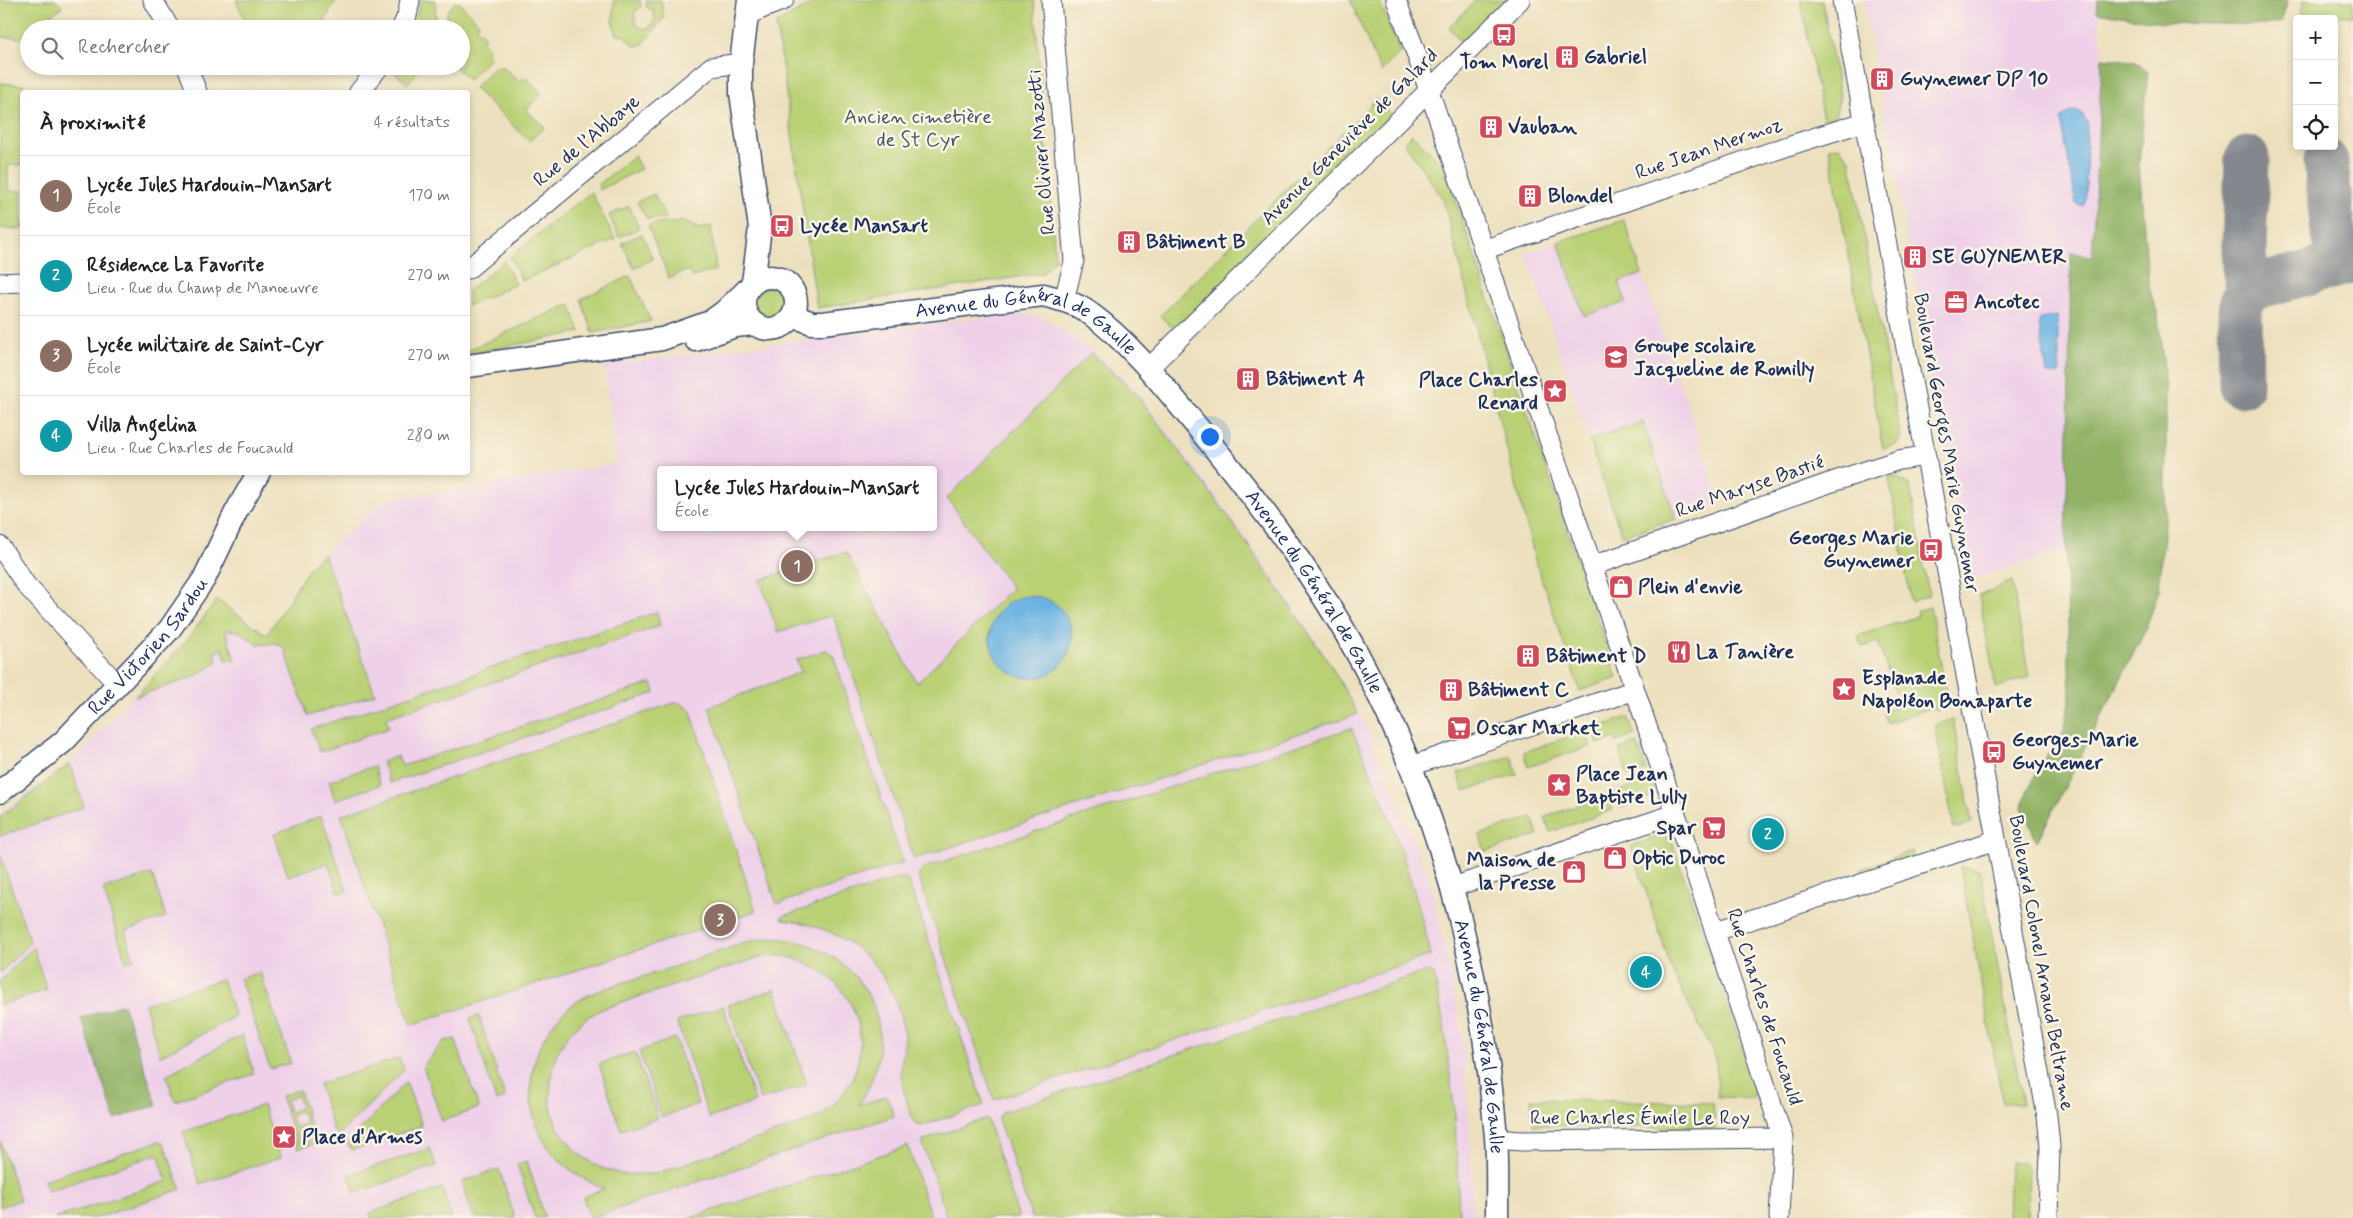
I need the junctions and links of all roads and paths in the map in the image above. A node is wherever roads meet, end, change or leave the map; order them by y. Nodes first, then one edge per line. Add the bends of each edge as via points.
1 (153, 0) edge
2 (410, 0) edge
3 (784, 0) edge
4 (1051, 0) edge
5 (1396, 0) edge
6 (1520, 0) edge
7 (1842, 0) edge
8 (748, 8) edge
9 (165, 20) edge
10 (405, 20) edge
11 (741, 63) junction
12 (190, 75) edge
13 (373, 75) edge
14 (196, 90) edge
15 (361, 90) edge
16 (1429, 91) junction
17 (1864, 122) junction
18 (760, 228) junction
19 (1483, 250) junction
20 (470, 266) edge
21 (783, 280) junction
22 (20, 282) edge
23 (0, 283) edge
24 (751, 286) junction
25 (1064, 300) junction
26 (794, 316) junction
27 (755, 324) junction
28 (662, 339) junction
29 (470, 366) edge
30 (1148, 369) junction
31 (1926, 456) junction
32 (253, 476) edge
33 (0, 546) edge
34 (1592, 566) junction
35 (118, 685) junction
36 (1636, 690) junction
37 (1973, 716) joint
38 (1411, 766) junction
39 (0, 792) edge
40 (1676, 814) junction
41 (1996, 840) junction
42 (1453, 887) junction
43 (1716, 931) junction
44 (1496, 1138) junction
45 (1783, 1138) junction
46 (1497, 1218) edge
47 (1779, 1218) edge
48 (2048, 1218) edge

1 - 9 street
2 - 10 street
3 - 8 street
4 - 25 street, Rue Olivier Mazotti via 1074,261
5 - 16 street, Rue Charles de Foucauld
6 - 16 street, Avenue Geneviève de Galard
7 - 17 street, Boulevard Georges Marie Guynemer
8 - 11 street
11 - 18 street via 741,92
11 - 20 street, Rue de l’Abbaye via 711,67
12 - 14 street
13 - 15 street
16 - 19 street, Rue Charles de Foucauld
16 - 30 street, Avenue Geneviève de Galard
17 - 19 street, Rue Jean Mermoz
17 - 31 street, Boulevard Georges Marie Guynemer
18 - 21 street
18 - 24 street
19 - 34 street, Rue Charles de Foucauld
21 - 24 street via 767,277
21 - 26 street via 790,285 796,300
22 - 23 street
24 - 27 street via 745,295 745,311
24 - 28 street via 710,322
25 - 26 street, Avenue du Général de Gaulle via 1043,295 822,323
25 - 30 street, Avenue du Général de Gaulle via 1106,327
26 - 27 street via 781,327 772,329
27 - 28 street via 735,326 694,340
28 - 29 street
30 - 38 street, Avenue du Général de Gaulle via 1284,538 1364,667
31 - 34 street, Rue Maryse Bastié via 1899,460 1829,482
31 - 37 street, Boulevard Georges Marie Guynemer
32 - 35 street, Rue Victorien Sardou via 204,579 169,630
33 - 35 street via 26,585
34 - 36 street, Rue Charles de Foucauld
35 - 39 street, Rue Victorien Sardou via 63,742
36 - 38 street
36 - 40 street, Rue Charles de Foucauld
37 - 41 street, Boulevard Colonel Arnaud Beltrame
38 - 42 street, Avenue du Général de Gaulle via 1435,827
40 - 42 street
40 - 43 street, Rue Charles de Foucauld
41 - 43 street
41 - 48 street, Boulevard Colonel Arnaud Beltrame via 2047,1116 2050,1146
42 - 44 street, Avenue du Général de Gaulle via 1479,1011
43 - 45 street, Rue Charles de Foucauld
44 - 45 street, Rue Charles Émile Le Roy via 1521,1141
44 - 46 street, Avenue du Général de Gaulle
45 - 47 street, Rue Charles de Foucauld

